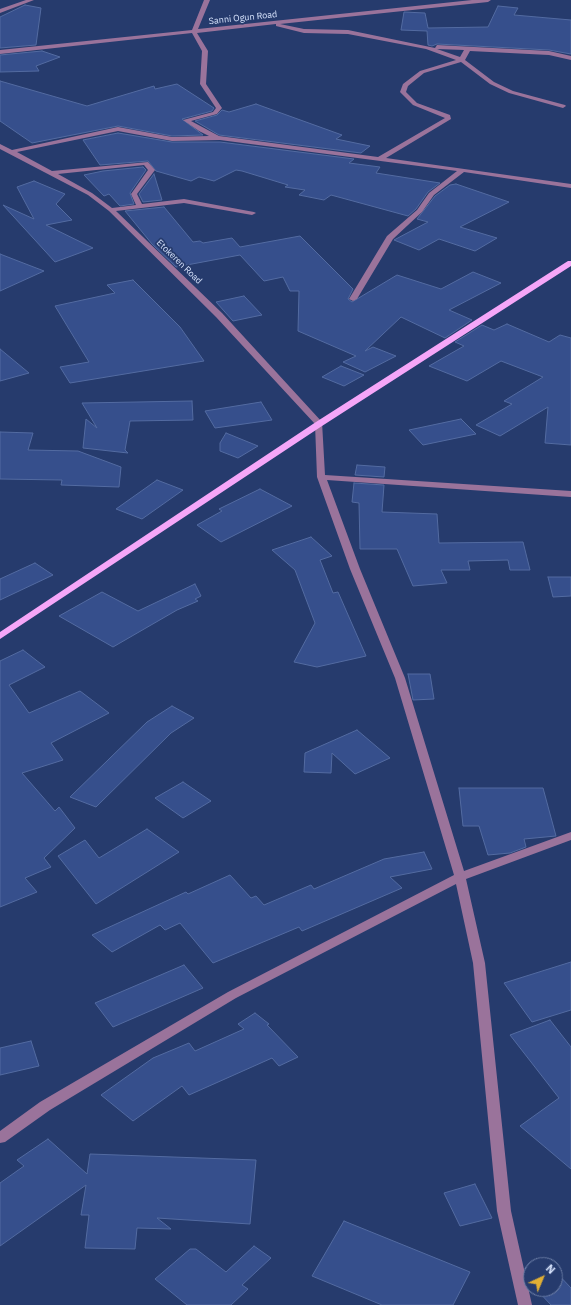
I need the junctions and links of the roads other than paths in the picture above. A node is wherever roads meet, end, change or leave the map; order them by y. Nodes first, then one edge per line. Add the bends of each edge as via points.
1 (31, 0) edge
2 (207, 0) edge
3 (488, 0) edge
4 (0, 11) edge
5 (274, 23) junction
6 (194, 32) junction
7 (427, 47) junction
8 (468, 49) junction
9 (0, 52) edge
10 (571, 58) edge
11 (462, 60) junction
12 (563, 106) dead end
13 (220, 138) junction
14 (0, 146) edge
15 (10, 152) junction
16 (379, 159) junction
17 (463, 170) junction
18 (51, 173) junction
19 (571, 186) edge
20 (140, 206) junction
21 (111, 210) junction
22 (252, 213) dead end
23 (571, 263) edge
24 (353, 299) dead end
25 (319, 424) junction
26 (321, 477) junction
27 (571, 494) edge
28 (0, 636) edge
29 (571, 836) edge
30 (460, 877) junction
31 (0, 1138) edge
32 (525, 1305) edge

1 - 4 street
2 - 6 street
3 - 5 street, Sanni Ogun Road
5 - 6 street, Sanni Ogun Road
5 - 7 street via 294,30 348,32
6 - 9 street, Sanni Ogun Road
6 - 13 street via 205,51 203,84 219,108 215,113 186,120
7 - 8 street
7 - 11 street
8 - 10 street via 549,54
8 - 11 street
11 - 12 street via 492,83 510,92
11 - 16 street via 427,69 405,85 403,92 415,104 448,116 448,119
13 - 15 street via 172,139 118,129
13 - 16 street
14 - 15 street, Etokeren Road
15 - 18 street, Etokeren Road
16 - 17 street
17 - 19 street
17 - 24 street via 431,194 420,211 390,238
18 - 20 street via 146,163 152,170 134,194
18 - 21 street, Etokeren Road via 90,194
20 - 21 street
20 - 22 street via 184,201
21 - 25 street, Etokeren Road via 219,315
23 - 25 main road
25 - 26 street
25 - 28 main road
26 - 27 street
26 - 30 street via 355,569 400,678
29 - 30 street
30 - 31 street via 232,995 45,1106
30 - 32 street via 479,963 504,1211

